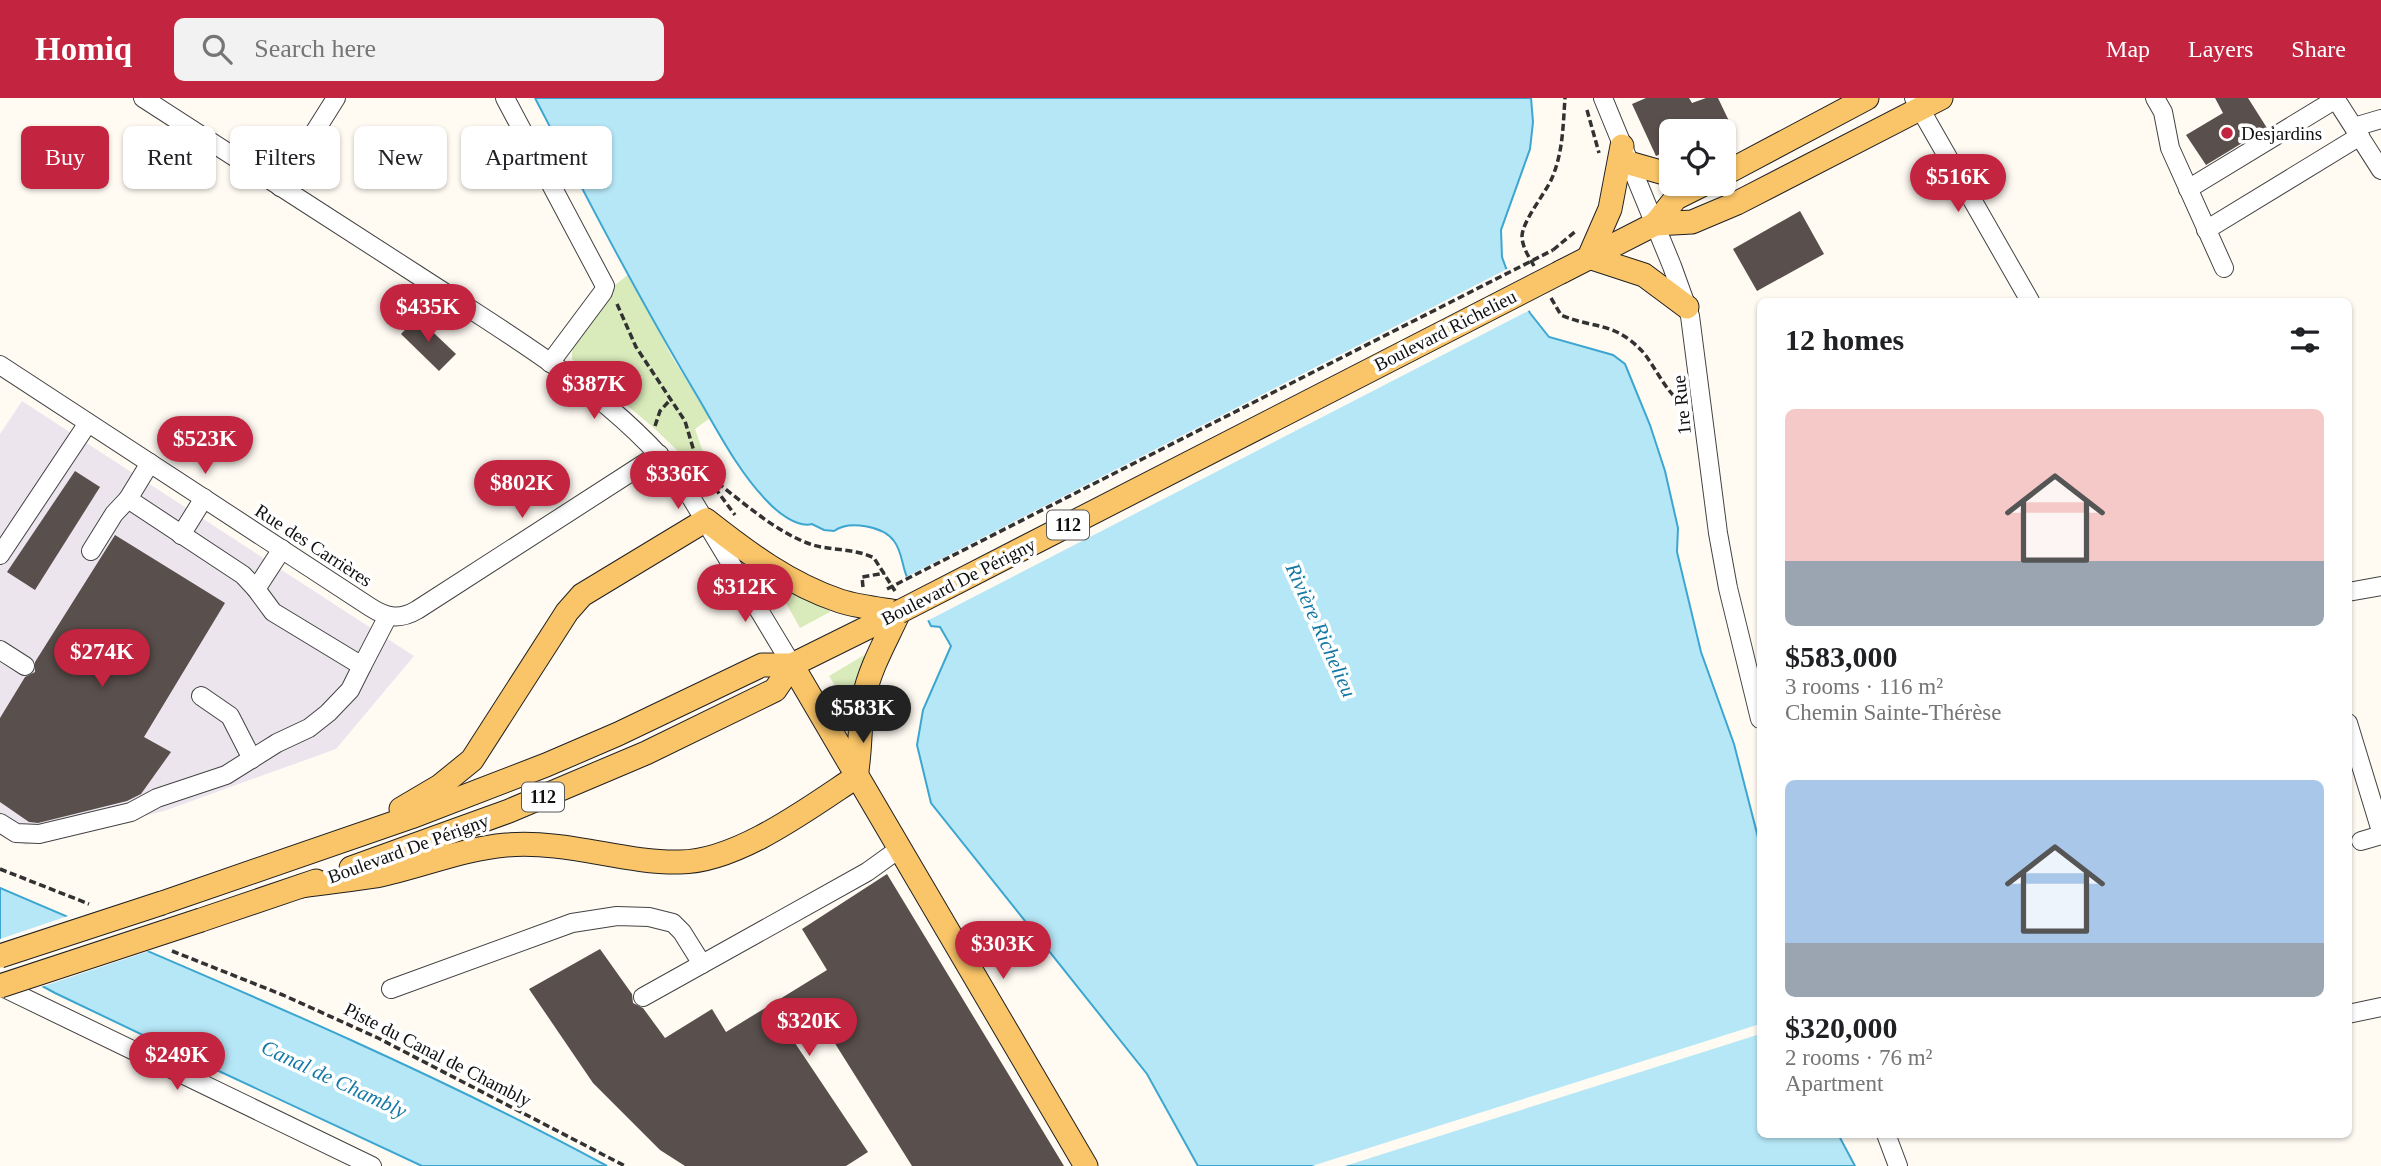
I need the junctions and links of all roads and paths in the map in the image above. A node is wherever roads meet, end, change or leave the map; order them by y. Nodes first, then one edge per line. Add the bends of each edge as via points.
1 (143, 98) edge
2 (336, 98) edge
3 (505, 98) edge
4 (1603, 98) edge
5 (1867, 98) edge
6 (1941, 98) edge
7 (2155, 98) edge
8 (2336, 98) edge
9 (1917, 103) edge
10 (1586, 106) dead end
11 (2381, 119) edge
12 (318, 126) edge
13 (2357, 131) junction
14 (230, 155) edge
15 (1626, 155) junction
16 (2378, 160) edge
17 (1601, 162) dead end
18 (1736, 168) edge
19 (1659, 170) edge
20 (283, 189) edge
21 (2188, 189) junction
22 (1680, 196) edge
23 (1655, 224) junction
24 (2206, 230) junction
25 (1553, 250) dead end
26 (1589, 257) junction
27 (2224, 268) dead end
28 (613, 295) dead end
29 (2028, 298) edge
30 (1687, 307) junction
31 (550, 363) junction
32 (0, 365) edge
33 (671, 399) junction
34 (1227, 417) joint
35 (88, 423) junction
36 (654, 428) dead end
37 (1237, 439) joint
38 (693, 453) junction
39 (659, 454) junction
40 (685, 458) dead end
41 (150, 463) junction
42 (708, 480) junction
43 (204, 498) junction
44 (128, 499) junction
45 (726, 505) dead end
46 (706, 520) junction
47 (181, 534) junction
48 (282, 549) junction
49 (91, 551) dead end
50 (0, 555) edge
51 (885, 573) junction
52 (2381, 586) edge
53 (256, 589) junction
54 (863, 589) dead end
55 (887, 589) dead end
56 (2352, 591) edge
57 (898, 604) junction
58 (393, 617) junction
59 (0, 650) edge
60 (792, 665) junction
61 (25, 666) dead end
62 (362, 666) junction
63 (1757, 690) edge
64 (201, 696) dead end
65 (2352, 736) edge
66 (252, 759) junction
67 (856, 777) junction
68 (0, 823) edge
69 (2381, 833) edge
70 (355, 836) junction
71 (2361, 841) dead end
72 (899, 849) junction
73 (0, 869) edge
74 (302, 886) junction
75 (85, 902) dead end
76 (0, 956) edge
77 (702, 964) junction
78 (234, 976) dead end
79 (0, 986) edge
80 (391, 989) dead end
81 (643, 997) dead end
82 (2381, 1007) edge
83 (2352, 1013) edge
84 (1888, 1138) edge
85 (372, 1166) edge
86 (625, 1166) edge
87 (1086, 1166) edge
88 (1898, 1166) edge

1 - 14 street
2 - 12 street
3 - 31 street via 605,282 603,292
4 - 15 street, 1re Rue
5 - 18 main road
6 - 9 main road, Boulevard Richelieu / 112
7 - 21 street
8 - 13 street
8 - 21 street
9 - 23 main road, Boulevard Richelieu / 112 via 1706,218
9 - 29 street
10 - 17 path
11 - 13 street
13 - 16 street
13 - 24 street
15 - 19 main road
15 - 23 street, 1re Rue
15 - 26 main road
20 - 31 street
21 - 24 street
22 - 23 main road, Boulevard Richelieu / 112
23 - 26 main road, Boulevard Richelieu / 112
23 - 30 street, 1re Rue
24 - 27 street
25 - 34 path, Boulevard Richelieu, bridge
26 - 30 main road via 1644,275
26 - 37 main road, Boulevard Richelieu / 112, bridge
28 - 33 path via 636,348
30 - 63 street, 1re Rue via 1722,555
31 - 39 street
32 - 35 street, Rue des Carrières
33 - 36 path
33 - 38 path via 686,425
34 - 55 path, Boulevard De Périgny, bridge
35 - 41 street, Rue des Carrières
35 - 50 street
37 - 57 main road, Boulevard De Périgny / 112, bridge
38 - 40 path
38 - 42 path
39 - 46 street
39 - 58 street via 417,610
41 - 43 street, Rue des Carrières
41 - 44 street
42 - 45 path
42 - 51 path via 793,536 870,556
43 - 47 street
43 - 48 street, Rue des Carrières
44 - 47 street
44 - 49 street
46 - 57 main road via 762,563 799,584 841,601
46 - 60 street
46 - 70 main road via 582,595 567,611 472,760 440,786
47 - 53 street via 243,575
48 - 53 street
48 - 58 street, Rue des Carrières
51 - 54 path via 862,577
51 - 57 path
52 - 56 street
53 - 62 street via 273,611
57 - 60 main road, Boulevard De Périgny / 112
57 - 67 main road via 869,679
58 - 62 street
59 - 61 street
60 - 67 main road
60 - 70 main road, Boulevard De Périgny / 112 via 762,666 546,765
60 - 74 main road, Boulevard De Périgny / 112 via 775,690 646,753 509,811
62 - 66 street via 350,690 328,713
64 - 66 street via 230,716
65 - 69 street
66 - 68 street via 226,775 157,798 131,812 39,834 16,833
67 - 72 main road
67 - 74 main road via 753,841 710,858 680,863 562,845 503,845 376,876
69 - 71 street
70 - 76 main road, Boulevard De Périgny / 112, bridge
72 - 77 street via 867,872
72 - 87 main road
73 - 75 path
74 - 79 main road, Boulevard De Périgny / 112, bridge
77 - 80 street via 673,923 617,916 572,923
77 - 81 street
78 - 86 path, Piste du Canal de Chambly via 378,1038
79 - 85 street
82 - 83 street
84 - 88 street

